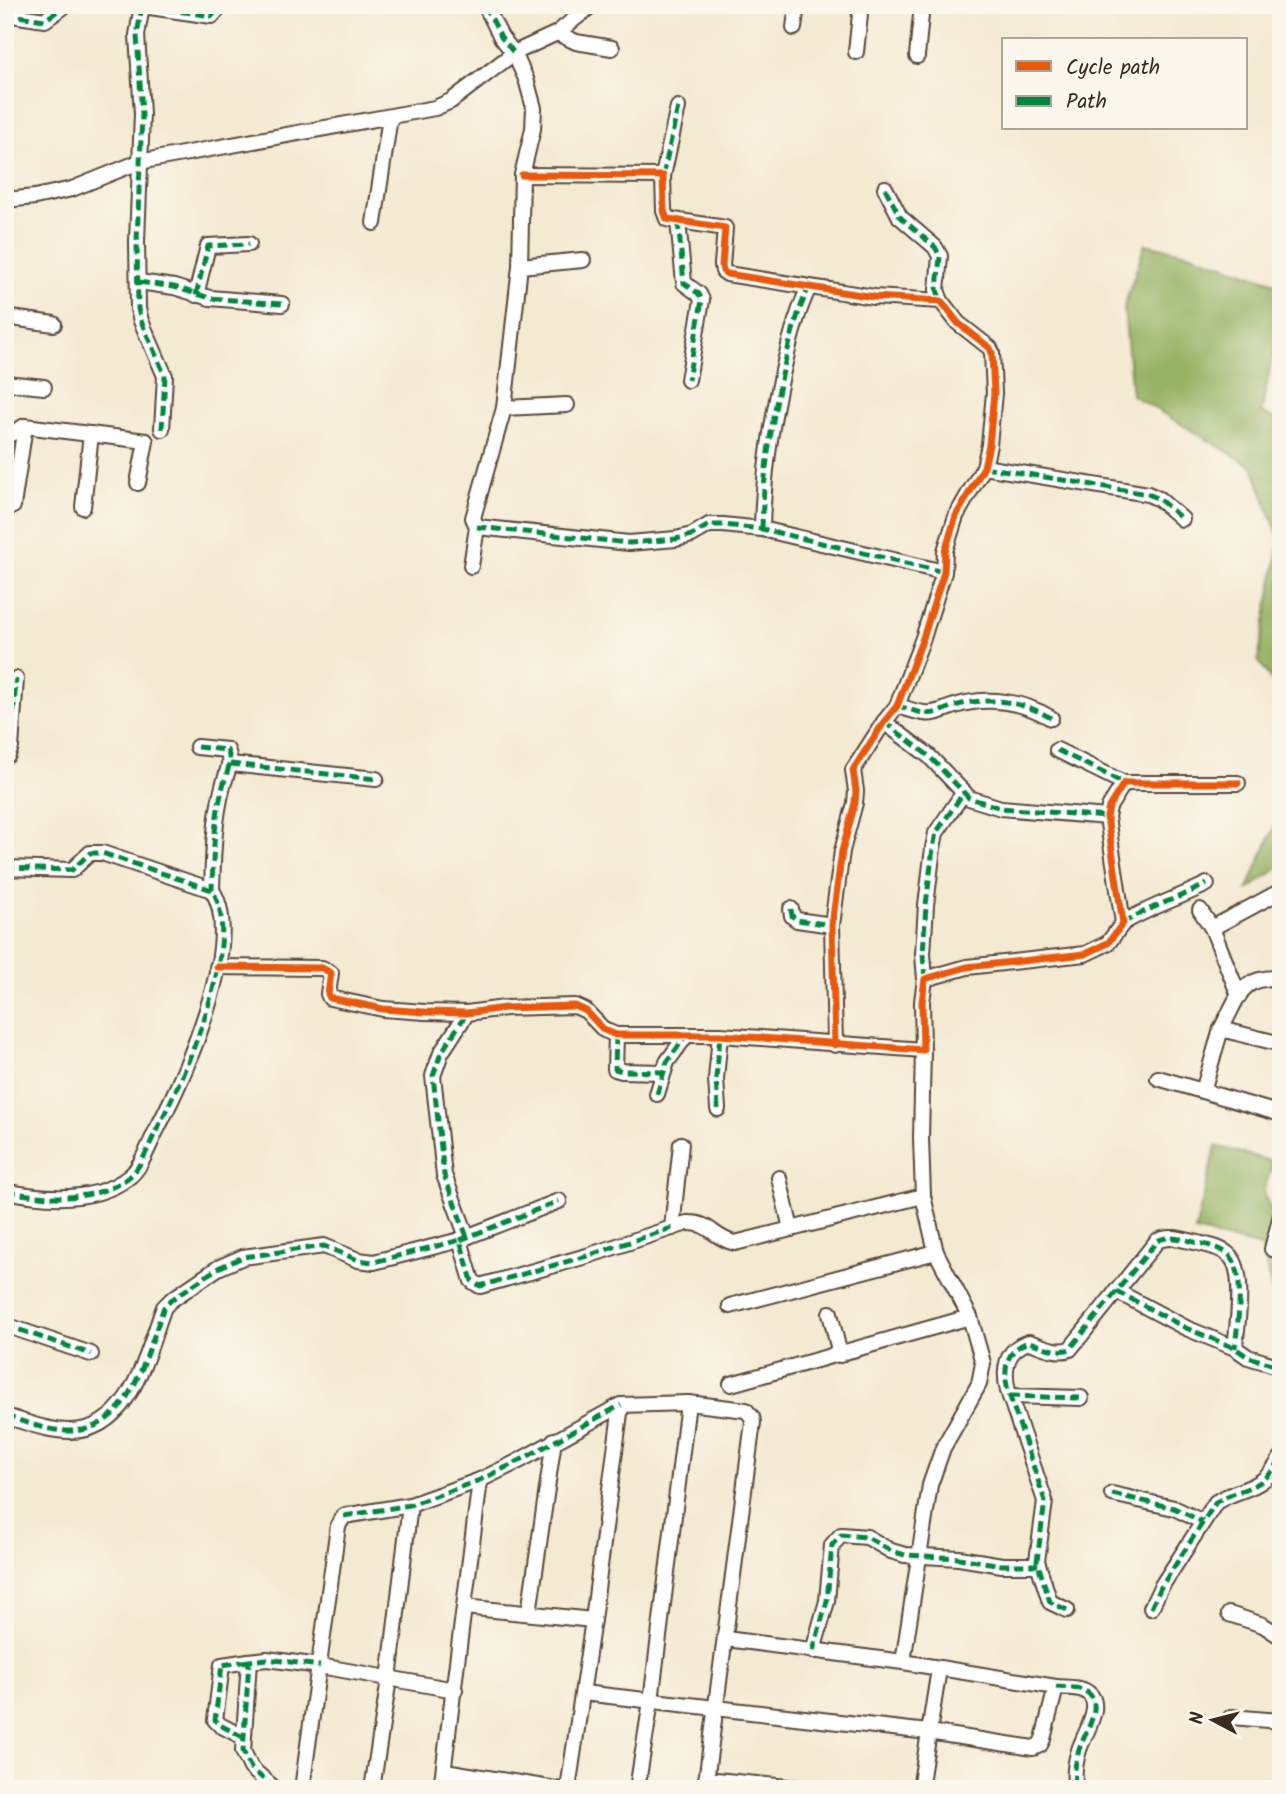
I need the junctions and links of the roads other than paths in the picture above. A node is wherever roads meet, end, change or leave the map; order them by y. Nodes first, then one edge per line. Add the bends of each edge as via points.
1 (66, 5) edge
2 (222, 5) edge
3 (485, 5) edge
4 (592, 5) edge
5 (797, 5) edge
6 (861, 5) edge
7 (922, 5) edge
8 (139, 6) edge
9 (5, 14) edge
10 (794, 28) dead end
11 (558, 33) junction
12 (612, 48) dead end
13 (856, 52) dead end
14 (514, 53) junction
15 (917, 56) dead end
16 (678, 107) dead end
17 (390, 117) junction
18 (139, 162) junction
19 (522, 176) junction
20 (663, 176) junction
21 (885, 188) dead end
22 (5, 200) edge
23 (678, 221) junction
24 (374, 223) dead end
25 (249, 244) dead end
26 (583, 260) dead end
27 (520, 265) junction
28 (139, 282) junction
29 (809, 287) junction
30 (196, 295) junction
31 (940, 301) junction
32 (282, 304) dead end
33 (5, 317) edge
34 (54, 324) dead end
35 (688, 380) dead end
36 (5, 383) edge
37 (44, 387) dead end
38 (567, 405) dead end
39 (504, 408) junction
40 (25, 426) junction
41 (162, 429) dead end
42 (91, 434) junction
43 (5, 437) edge
44 (984, 467) junction
45 (138, 483) dead end
46 (13, 506) dead end
47 (83, 507) dead end
48 (1182, 519) dead end
49 (477, 527) junction
50 (762, 529) junction
51 (471, 566) dead end
52 (944, 572) junction
53 (16, 679) dead end
54 (897, 706) junction
55 (1051, 718) dead end
56 (884, 722) junction
57 (197, 747) dead end
58 (1056, 750) dead end
59 (5, 756) edge
60 (230, 764) junction
61 (376, 779) dead end
62 (1124, 783) junction
63 (1238, 783) dead end
64 (964, 792) junction
65 (1107, 817) junction
66 (5, 867) edge
67 (1207, 884) dead end
68 (212, 890) junction
69 (1281, 891) edge
70 (791, 909) dead end
71 (1200, 910) dead end
72 (1123, 923) junction
73 (832, 925) junction
74 (1212, 928) junction
75 (217, 967) junction
76 (1281, 968) edge
77 (1263, 977) junction
78 (1281, 978) edge
79 (925, 979) junction
80 (1239, 996) junction
81 (467, 1013) junction
82 (1222, 1029) junction
83 (616, 1035) junction
84 (720, 1035) junction
85 (685, 1037) junction
86 (1281, 1044) edge
87 (835, 1045) junction
88 (923, 1050) junction
89 (662, 1072) junction
90 (1158, 1078) dead end
91 (1203, 1091) junction
92 (657, 1094) dead end
93 (718, 1109) dead end
94 (1281, 1114) edge
95 (681, 1144) dead end
96 (779, 1178) dead end
97 (5, 1191) edge
98 (923, 1196) junction
99 (559, 1201) dead end
100 (1281, 1215) edge
101 (672, 1228) junction
102 (792, 1229) junction
103 (463, 1238) junction
104 (1272, 1249) dead end
105 (936, 1252) junction
106 (1116, 1291) junction
107 (730, 1306) dead end
108 (830, 1313) dead end
109 (970, 1317) junction
110 (5, 1325) edge
111 (1236, 1349) junction
112 (91, 1354) dead end
113 (840, 1355) junction
114 (1006, 1362) junction
115 (983, 1363) junction
116 (1281, 1367) edge
117 (731, 1384) dead end
118 (1010, 1396) junction
119 (1081, 1398) dead end
120 (688, 1403) junction
121 (621, 1405) junction
122 (5, 1416) edge
123 (554, 1440) junction
124 (1281, 1458) edge
125 (480, 1480) junction
126 (1112, 1494) dead end
127 (410, 1505) junction
128 (1203, 1522) junction
129 (918, 1556) junction
130 (1038, 1565) junction
131 (464, 1607) junction
132 (1151, 1608) dead end
133 (1067, 1611) dead end
134 (529, 1613) junction
135 (1229, 1614) dead end
136 (593, 1620) junction
137 (1281, 1637) edge
138 (726, 1639) junction
139 (813, 1651) junction
140 (249, 1661) junction
141 (903, 1662) junction
142 (320, 1666) junction
143 (939, 1669) junction
144 (389, 1679) junction
145 (1056, 1687) junction
146 (455, 1690) junction
147 (583, 1693) junction
148 (651, 1701) junction
149 (716, 1707) junction
150 (1231, 1717) dead end
151 (1281, 1721) edge
152 (928, 1731) junction
153 (243, 1737) junction
154 (445, 1771) junction
155 (706, 1784) edge
156 (507, 1785) edge
157 (769, 1787) edge
158 (275, 1789) edge
159 (302, 1789) edge
160 (372, 1789) edge
161 (441, 1789) edge
162 (556, 1789) edge
163 (568, 1789) edge
164 (637, 1789) edge
165 (808, 1789) edge
166 (920, 1789) edge
167 (1076, 1789) edge

1 - 9 street via 45,20
2 - 8 street via 212,16
3 - 14 street
4 - 11 street
5 - 10 street
6 - 13 street
7 - 15 street
8 - 18 street
11 - 12 street via 576,42
11 - 14 street
14 - 17 street via 451,101
14 - 19 street via 534,108
16 - 20 street
17 - 18 street
17 - 24 street
18 - 22 street via 72,189
18 - 28 street
19 - 20 street
19 - 27 street
20 - 23 street via 664,216
21 - 31 street via 900,217 936,247
23 - 29 street via 725,228 722,265 727,274
23 - 35 street via 684,283 702,300
25 - 30 street via 208,246
26 - 27 street
27 - 39 street
28 - 30 street
28 - 41 street via 141,321 165,376
29 - 31 street
29 - 50 street via 797,313 775,410 762,482
30 - 32 street
31 - 44 street via 992,353 994,393
33 - 34 street
36 - 37 street
38 - 39 street
39 - 49 street via 473,517
40 - 42 street
40 - 43 street
40 - 46 street
42 - 45 street via 146,441
42 - 47 street
44 - 48 street via 1148,494
44 - 52 street via 956,516
49 - 50 street via 629,543 677,539 716,524
49 - 51 street
50 - 52 street
52 - 54 street
53 - 59 street via 11,747
54 - 55 street via 938,713 955,706 1003,701 1029,706
54 - 56 street
56 - 64 street via 929,756
56 - 73 street via 853,770 855,803 842,851
57 - 60 street via 229,751
58 - 62 street
60 - 61 street
60 - 68 street via 220,797
62 - 63 street
62 - 65 street
64 - 65 street via 1001,808
64 - 79 street via 936,833 926,905
65 - 72 street
66 - 68 street via 72,870 90,853 98,852
67 - 72 street
68 - 75 street via 222,916
69 - 74 street
70 - 73 street via 797,920
71 - 74 street
72 - 79 street via 1108,943 1085,954 967,967
73 - 87 street
74 - 80 street
75 - 81 street via 322,968 332,976 330,998 383,1009
75 - 97 street via 198,1041 131,1175 109,1189 82,1195
76 - 77 street
77 - 78 street
77 - 80 street via 1245,985
79 - 88 street
80 - 82 street
81 - 83 street via 575,1006
81 - 103 street via 441,1053 433,1076 444,1175
82 - 86 street
82 - 91 street
83 - 85 street
83 - 89 street via 615,1069
84 - 85 street
84 - 87 street
84 - 93 street
85 - 89 street
87 - 88 street
88 - 98 street
89 - 92 street
90 - 91 street
91 - 94 street
95 - 101 street
96 - 102 street
98 - 102 street
98 - 105 street
99 - 103 street
100 - 104 street
101 - 102 street via 700,1223 724,1241 735,1243
101 - 103 street via 480,1286 472,1281
103 - 122 street via 374,1262 324,1246 230,1261 164,1307 134,1388 99,1424 54,1430
105 - 107 street
105 - 109 street
106 - 111 street
106 - 111 street via 1162,1238 1223,1251 1236,1265 1239,1286
106 - 114 street via 1070,1349 1054,1350 1029,1342 1015,1349
108 - 113 street
109 - 113 street
109 - 115 street
110 - 112 street
111 - 116 street
113 - 117 street
114 - 115 street
114 - 118 street via 1004,1375
115 - 129 street via 979,1384 936,1466
118 - 119 street
118 - 130 street via 1045,1501
120 - 121 street
120 - 138 street via 746,1410 752,1416
120 - 148 street
121 - 123 street
121 - 136 street
123 - 125 street
123 - 134 street
124 - 128 street via 1272,1475 1216,1502
125 - 127 street
125 - 131 street
126 - 128 street via 1174,1508
127 - 142 street via 349,1514 340,1520
127 - 144 street
128 - 132 street
129 - 130 street
129 - 139 street via 891,1551 867,1537 841,1535 836,1539 827,1601
129 - 141 street
130 - 133 street via 1050,1602
131 - 134 street
131 - 146 street
134 - 136 street
135 - 137 street via 1263,1625
136 - 147 street
138 - 139 street
138 - 149 street
139 - 141 street
140 - 142 street
140 - 153 street
140 - 153 street via 222,1665 214,1716 219,1725
141 - 143 street
142 - 144 street
142 - 159 street
143 - 145 street
143 - 152 street
144 - 146 street
144 - 160 street
145 - 152 street via 1037,1747
145 - 167 street via 1085,1691 1094,1702 1076,1762
146 - 154 street
147 - 148 street
147 - 163 street
148 - 149 street
148 - 164 street
149 - 152 street
149 - 155 street
150 - 151 street
152 - 166 street
153 - 158 street via 251,1768
154 - 156 street
154 - 161 street
155 - 157 street
156 - 162 street
157 - 165 street

